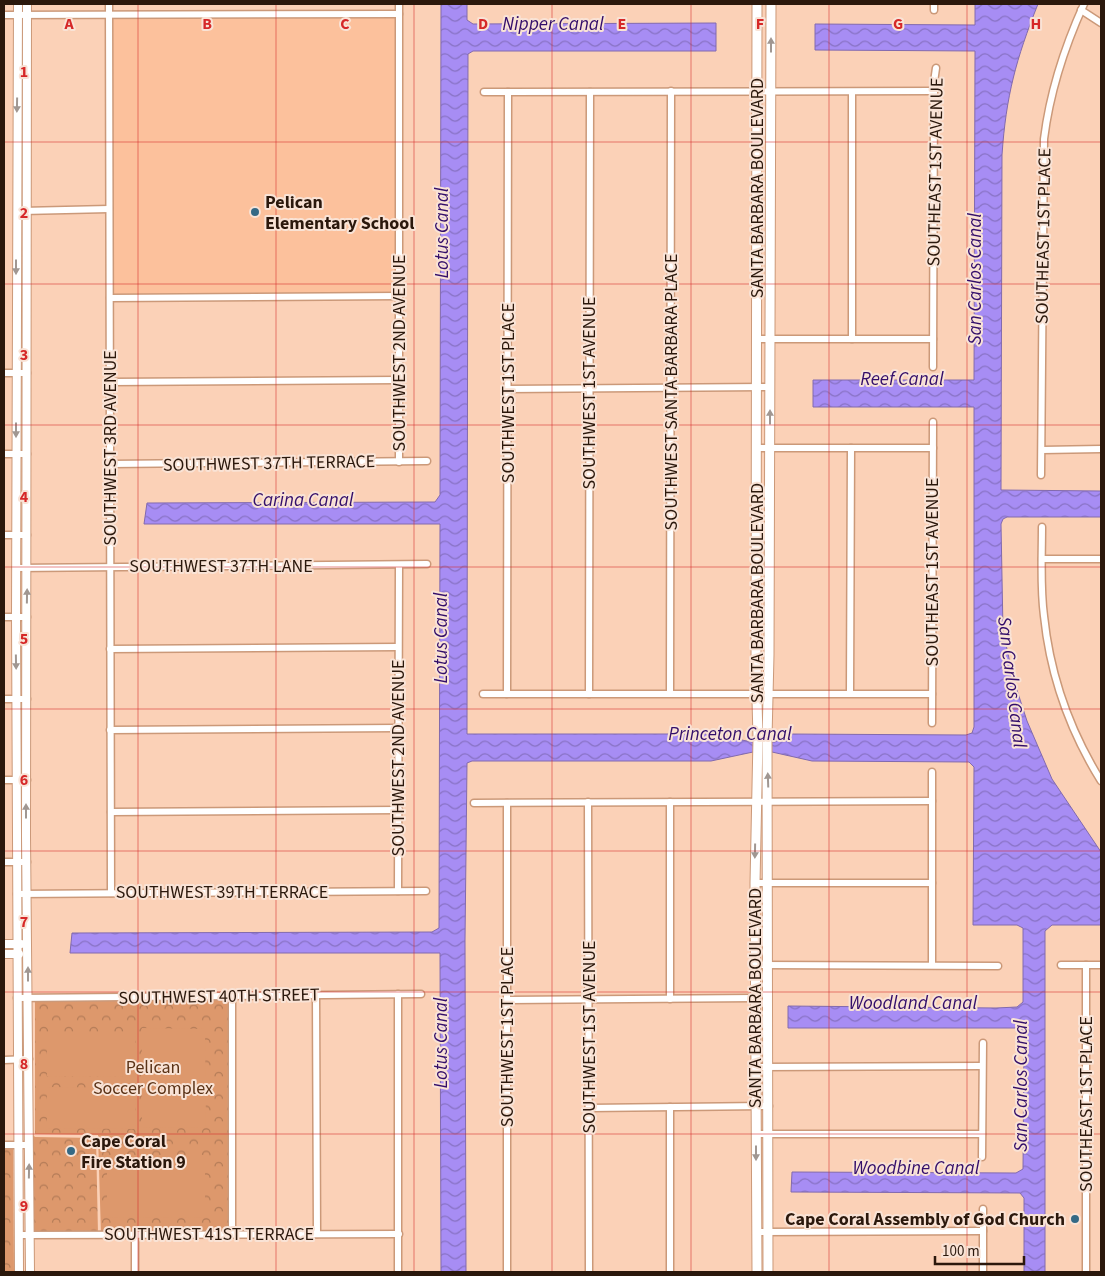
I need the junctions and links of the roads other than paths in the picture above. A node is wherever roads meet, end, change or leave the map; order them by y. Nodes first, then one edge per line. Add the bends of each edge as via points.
1 (18, 4) edge
2 (27, 4) edge
3 (109, 4) edge
4 (399, 4) edge
5 (757, 4) edge
6 (772, 4) edge
7 (1082, 7) edge
8 (399, 14) junction
9 (4, 15) edge
10 (18, 15) junction
11 (27, 15) junction
12 (109, 15) junction
13 (1101, 23) edge
14 (936, 68) dead end
15 (484, 92) dead end
16 (508, 92) junction
17 (590, 92) junction
18 (671, 92) junction
19 (757, 92) junction
20 (771, 92) junction
21 (852, 92) junction
22 (934, 92) junction
23 (109, 209) junction
24 (16, 211) junction
25 (27, 211) junction
26 (757, 214) junction
27 (770, 214) junction
28 (399, 296) junction
29 (110, 298) junction
30 (756, 339) junction
31 (770, 339) junction
32 (852, 339) junction
33 (933, 339) junction
34 (933, 367) dead end
35 (4, 373) edge
36 (16, 373) junction
37 (27, 373) junction
38 (399, 380) junction
39 (110, 382) junction
40 (589, 388) junction
41 (671, 388) junction
42 (756, 388) junction
43 (770, 388) junction
44 (508, 389) junction
45 (933, 422) dead end
46 (756, 448) junction
47 (770, 448) junction
48 (851, 448) junction
49 (933, 448) junction
50 (1101, 449) edge
51 (1042, 450) junction
52 (4, 454) edge
53 (16, 454) junction
54 (26, 454) junction
55 (399, 462) junction
56 (427, 462) dead end
57 (110, 464) junction
58 (1041, 475) dead end
59 (1042, 527) dead end
60 (26, 535) junction
61 (4, 536) edge
62 (16, 536) junction
63 (1101, 558) edge
64 (1042, 559) junction
65 (756, 563) junction
66 (770, 563) junction
67 (427, 564) dead end
68 (399, 565) junction
69 (110, 567) junction
70 (16, 568) junction
71 (27, 568) junction
72 (4, 617) edge
73 (16, 617) junction
74 (27, 617) junction
75 (398, 647) junction
76 (110, 648) junction
77 (850, 693) junction
78 (483, 694) dead end
79 (507, 694) junction
80 (588, 694) junction
81 (670, 694) junction
82 (757, 694) junction
83 (769, 694) junction
84 (932, 694) junction
85 (4, 699) edge
86 (16, 699) junction
87 (27, 699) junction
88 (932, 723) dead end
89 (398, 728) junction
90 (110, 730) junction
91 (763, 738) junction
92 (763, 758) junction
93 (932, 772) dead end
94 (4, 780) edge
95 (16, 780) junction
96 (26, 780) junction
97 (1101, 781) edge
98 (588, 802) junction
99 (670, 802) junction
100 (756, 802) junction
101 (769, 802) junction
102 (932, 802) junction
103 (474, 803) dead end
104 (507, 803) junction
105 (398, 810) junction
106 (111, 812) junction
107 (4, 862) edge
108 (17, 862) junction
109 (27, 862) junction
110 (755, 883) junction
111 (769, 883) junction
112 (932, 883) junction
113 (398, 891) junction
114 (426, 891) dead end
115 (110, 893) junction
116 (17, 894) junction
117 (27, 894) junction
118 (4, 944) edge
119 (17, 944) junction
120 (28, 944) junction
121 (4, 954) edge
122 (16, 954) junction
123 (28, 954) junction
124 (755, 965) junction
125 (769, 965) junction
126 (932, 965) junction
127 (1060, 965) dead end
128 (1086, 965) junction
129 (1101, 965) edge
130 (998, 966) dead end
131 (398, 994) junction
132 (421, 994) dead end
133 (316, 995) junction
134 (232, 996) junction
135 (17, 998) junction
136 (28, 998) junction
137 (755, 998) junction
138 (589, 999) junction
139 (670, 999) junction
140 (507, 1000) junction
141 (983, 1043) dead end
142 (29, 1059) junction
143 (4, 1060) edge
144 (18, 1060) junction
145 (769, 1066) junction
146 (982, 1066) junction
147 (755, 1067) junction
148 (756, 1106) junction
149 (768, 1106) junction
150 (670, 1107) junction
151 (589, 1108) junction
152 (756, 1134) junction
153 (768, 1134) junction
154 (982, 1134) junction
155 (4, 1145) edge
156 (18, 1145) junction
157 (29, 1145) junction
158 (982, 1157) dead end
159 (983, 1210) dead end
160 (983, 1231) junction
161 (757, 1232) junction
162 (768, 1232) junction
163 (232, 1234) junction
164 (317, 1234) junction
165 (398, 1234) junction
166 (19, 1235) junction
167 (30, 1235) junction
168 (135, 1235) junction
169 (19, 1272) edge
170 (30, 1272) edge
171 (135, 1272) edge
172 (398, 1272) edge
173 (507, 1272) edge
174 (589, 1272) edge
175 (670, 1272) edge
176 (757, 1272) edge
177 (768, 1272) edge
178 (983, 1272) edge
179 (1086, 1272) edge

1 - 10 street
2 - 11 street
3 - 12 street, SOUTHWEST 3RD AVENUE
4 - 8 street, SOUTHWEST 2ND AVENUE
5 - 19 main road, SANTA BARBARA BOULEVARD
20 -> 6 main road, SANTA BARBARA BOULEVARD
7 - 13 street
7 - 51 street, SOUTHEAST 1ST PLACE via 1058,69 1044,139
8 - 12 street
8 - 28 street, SOUTHWEST 2ND AVENUE
9 - 10 street
10 - 11 street
10 -> 24 street
11 - 12 street
11 - 25 street
12 - 23 street, SOUTHWEST 3RD AVENUE
14 - 22 street, SOUTHEAST 1ST AVENUE
15 - 16 street
16 - 17 street
16 - 44 street, SOUTHWEST 1ST PLACE
17 - 18 street
17 - 40 street, SOUTHWEST 1ST AVENUE
18 - 19 street
18 - 41 street, SOUTHWEST SANTA BARBARA PLACE
19 - 20 street
19 - 26 main road, SANTA BARBARA BOULEVARD
20 - 21 street
20 - 27 main road, SANTA BARBARA BOULEVARD
21 - 22 street
21 - 32 street
22 - 33 street, SOUTHEAST 1ST AVENUE
23 - 25 street
23 - 29 street, SOUTHWEST 3RD AVENUE
24 - 25 street
24 -> 36 street
25 - 37 street
26 - 27 main road
26 - 30 main road, SANTA BARBARA BOULEVARD
27 - 31 main road, SANTA BARBARA BOULEVARD
28 - 29 street
28 - 38 street, SOUTHWEST 2ND AVENUE
29 - 39 street, SOUTHWEST 3RD AVENUE
30 - 31 street
30 - 42 main road, SANTA BARBARA BOULEVARD
31 - 32 street
31 - 43 main road, SANTA BARBARA BOULEVARD
32 - 33 street
33 - 34 street, SOUTHEAST 1ST AVENUE
35 - 36 street
36 - 37 street
36 -> 53 street
37 - 54 street
38 - 39 street
38 - 55 street, SOUTHWEST 2ND AVENUE
39 - 57 street, SOUTHWEST 3RD AVENUE
40 - 41 street
40 - 44 street
40 - 80 street, SOUTHWEST 1ST AVENUE
41 - 42 street
41 - 81 street, SOUTHWEST SANTA BARBARA PLACE
42 - 43 street
42 - 46 main road, SANTA BARBARA BOULEVARD
47 -> 43 main road, SANTA BARBARA BOULEVARD
44 - 79 street, SOUTHWEST 1ST PLACE
45 - 49 street, SOUTHEAST 1ST AVENUE
46 - 47 street
46 - 65 main road, SANTA BARBARA BOULEVARD
47 - 48 street
47 - 66 main road, SANTA BARBARA BOULEVARD
48 - 49 street
48 - 77 street
49 - 84 street, SOUTHEAST 1ST AVENUE
50 - 51 street
51 - 58 street, SOUTHEAST 1ST PLACE
52 - 53 street
53 - 54 street
53 - 62 street
54 - 60 street
55 - 56 street, SOUTHWEST 37TH TERRACE
55 - 57 street, SOUTHWEST 37TH TERRACE
57 - 69 street, SOUTHWEST 3RD AVENUE
59 - 64 street
60 - 62 street
60 - 71 street
61 - 62 street
62 - 70 street
63 - 64 street
64 - 97 street via 1044,615 1055,676 1074,729
65 - 66 main road
65 - 82 main road, SANTA BARBARA BOULEVARD
66 - 83 main road, SANTA BARBARA BOULEVARD
67 - 68 street, SOUTHWEST 37TH LANE
68 - 69 street, SOUTHWEST 37TH LANE
68 - 75 street, SOUTHWEST 2ND AVENUE
69 - 71 street, SOUTHWEST 37TH LANE
69 - 76 street, SOUTHWEST 3RD AVENUE
70 - 71 street, SOUTHWEST 37TH LANE
70 - 73 street
74 -> 71 street
72 - 73 street
73 - 74 street
73 -> 86 street
74 - 87 street
75 - 76 street
75 - 89 street, SOUTHWEST 2ND AVENUE
76 - 90 street, SOUTHWEST 3RD AVENUE
77 - 83 street
77 - 84 street
78 - 79 street
79 - 80 street
80 - 81 street
81 - 82 street
82 - 83 street
82 - 91 main road, SANTA BARBARA BOULEVARD
83 - 91 main road, SANTA BARBARA BOULEVARD
84 - 88 street, SOUTHEAST 1ST AVENUE
85 - 86 street
86 - 87 street
86 - 95 street
87 - 96 street
89 - 90 street
89 - 105 street, SOUTHWEST 2ND AVENUE
90 - 106 street, SOUTHWEST 3RD AVENUE
91 - 92 main road, SANTA BARBARA BOULEVARD
92 - 100 main road, SANTA BARBARA BOULEVARD
101 -> 92 main road, SANTA BARBARA BOULEVARD
93 - 102 street
94 - 95 street
95 - 96 street
95 - 108 street
109 -> 96 street
98 - 99 street
98 - 104 street
98 - 138 street, SOUTHWEST 1ST AVENUE
99 - 100 street
99 - 139 street
100 - 101 street
100 -> 110 main road, SANTA BARBARA BOULEVARD
101 - 102 street
101 - 111 main road, SANTA BARBARA BOULEVARD
102 - 112 street
103 - 104 street
104 - 140 street, SOUTHWEST 1ST PLACE
105 - 106 street
105 - 113 street, SOUTHWEST 2ND AVENUE
106 - 115 street, SOUTHWEST 3RD AVENUE
107 - 108 street
108 - 109 street
108 - 116 street
109 - 117 street
110 - 111 street
110 - 124 main road, SANTA BARBARA BOULEVARD
111 - 112 street
111 - 125 main road, SANTA BARBARA BOULEVARD
112 - 126 street
113 - 114 street, SOUTHWEST 39TH TERRACE
113 - 115 street, SOUTHWEST 39TH TERRACE
115 - 117 street, SOUTHWEST 39TH TERRACE
116 - 117 street, SOUTHWEST 39TH TERRACE
116 - 119 street
117 - 120 street
118 - 119 street
119 - 120 street
119 - 122 street
120 - 123 street
121 - 122 street
122 - 123 street
122 - 135 street
136 -> 123 street
124 - 125 street
124 - 137 main road, SANTA BARBARA BOULEVARD
125 - 126 street
125 - 145 main road, SANTA BARBARA BOULEVARD
126 - 130 street
127 - 128 street
128 - 129 street
128 - 179 street, SOUTHEAST 1ST PLACE
131 - 132 street, SOUTHWEST 40TH STREET
131 - 133 street, SOUTHWEST 40TH STREET
131 - 165 street
133 - 134 street, SOUTHWEST 40TH STREET
133 - 164 street
134 - 136 street, SOUTHWEST 40TH STREET
134 - 163 street
135 - 136 street, SOUTHWEST 40TH STREET
135 - 144 street
136 - 142 street
137 - 139 street
137 - 147 main road, SANTA BARBARA BOULEVARD
138 - 139 street
138 - 140 street
138 - 151 street, SOUTHWEST 1ST AVENUE
140 - 173 street, SOUTHWEST 1ST PLACE
141 - 146 street
142 - 144 street
142 - 157 street
143 - 144 street
144 - 156 street
145 - 146 street
145 - 147 street
145 - 149 main road, SANTA BARBARA BOULEVARD
146 - 154 street
147 - 148 main road, SANTA BARBARA BOULEVARD
148 - 149 street
148 - 150 street
148 - 152 main road, SANTA BARBARA BOULEVARD
149 - 153 main road, SANTA BARBARA BOULEVARD
150 - 151 street
150 - 175 street
151 - 174 street, SOUTHWEST 1ST AVENUE
152 - 153 street
152 -> 161 main road, SANTA BARBARA BOULEVARD
153 - 154 street
153 - 162 main road, SANTA BARBARA BOULEVARD
154 - 158 street
155 - 156 street
156 - 157 street
156 - 166 street
167 -> 157 street
159 - 160 street
160 - 162 street
160 - 178 street
161 - 162 street
161 - 176 main road, SANTA BARBARA BOULEVARD
162 - 177 main road, SANTA BARBARA BOULEVARD
163 - 164 street, SOUTHWEST 41ST TERRACE
163 - 168 street, SOUTHWEST 41ST TERRACE
164 - 165 street, SOUTHWEST 41ST TERRACE
165 - 172 street
166 - 167 street, SOUTHWEST 41ST TERRACE
166 - 169 street
167 - 168 street, SOUTHWEST 41ST TERRACE
167 - 170 street
168 - 171 street

